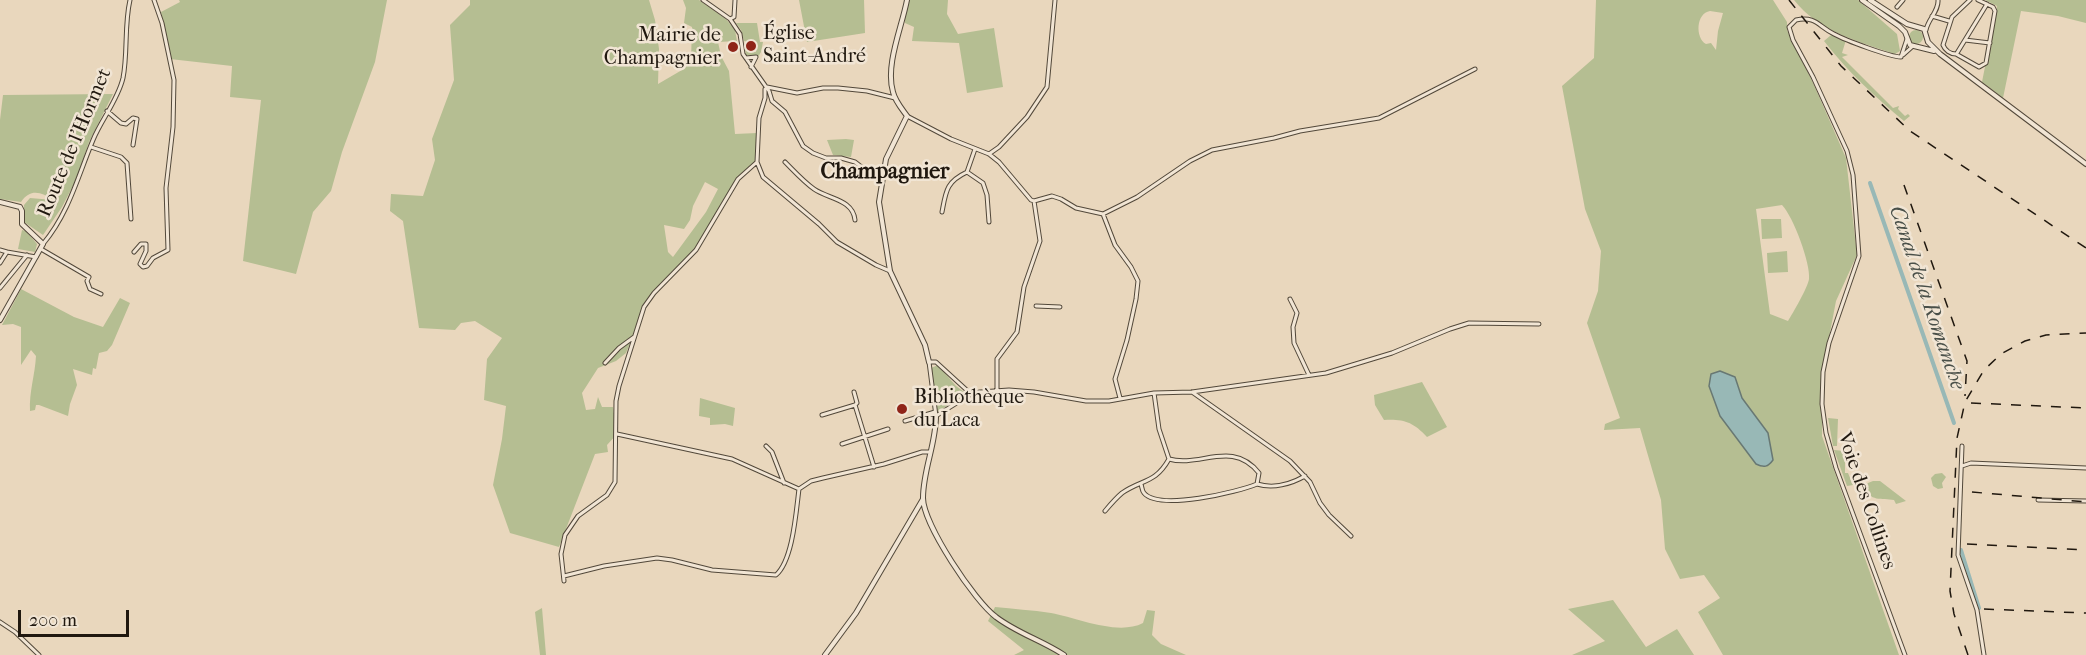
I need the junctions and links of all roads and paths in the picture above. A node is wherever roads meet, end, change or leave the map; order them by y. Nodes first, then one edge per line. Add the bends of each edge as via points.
1 (130, 0) edge
2 (154, 0) edge
3 (703, 0) edge
4 (735, 0) edge
5 (908, 0) edge
6 (1055, 0) edge
7 (1862, 0) edge
8 (1870, 0) edge
9 (1903, 0) edge
10 (1938, 0) edge
11 (1970, 0) edge
12 (1977, 0) edge
13 (1987, 4) junction
14 (1897, 7) dead end
15 (1932, 15) junction
16 (730, 19) junction
17 (1949, 21) junction
18 (1928, 22) junction
19 (1913, 27) junction
20 (1919, 27) junction
21 (1925, 32) junction
22 (1907, 37) junction
23 (1926, 39) junction
24 (1965, 40) junction
25 (1990, 43) junction
26 (1916, 46) junction
27 (1940, 54) junction
28 (1956, 54) junction
29 (1901, 57) junction
30 (745, 58) junction
31 (752, 67) junction
32 (1475, 69) dead end
33 (765, 87) junction
34 (765, 98) junction
35 (771, 98) junction
36 (895, 98) junction
37 (107, 111) junction
38 (907, 116) junction
39 (134, 145) dead end
40 (90, 147) junction
41 (975, 149) junction
42 (989, 154) junction
43 (757, 162) junction
44 (785, 162) dead end
45 (2086, 164) edge
46 (967, 172) junction
47 (882, 183) junction
48 (1034, 201) junction
49 (0, 202) edge
50 (942, 212) dead end
51 (1103, 214) junction
52 (131, 219) dead end
53 (855, 220) dead end
54 (989, 222) dead end
55 (43, 244) junction
56 (41, 249) junction
57 (0, 250) edge
58 (7, 252) junction
59 (134, 252) dead end
60 (27, 255) junction
61 (36, 257) junction
62 (0, 263) edge
63 (890, 271) junction
64 (0, 288) edge
65 (101, 294) dead end
66 (1290, 299) dead end
67 (1036, 306) dead end
68 (1060, 307) dead end
69 (0, 320) edge
70 (1539, 324) dead end
71 (636, 336) junction
72 (929, 362) junction
73 (605, 363) dead end
74 (1309, 375) junction
75 (997, 391) junction
76 (854, 392) dead end
77 (1192, 392) junction
78 (1154, 393) junction
79 (971, 394) junction
80 (1120, 398) junction
81 (855, 405) junction
82 (936, 414) junction
83 (822, 415) dead end
84 (905, 421) dead end
85 (888, 429) dead end
86 (617, 434) junction
87 (864, 436) junction
88 (842, 444) dead end
89 (766, 446) dead end
90 (1962, 446) dead end
91 (930, 453) junction
92 (1169, 459) junction
93 (1962, 466) junction
94 (874, 467) junction
95 (2086, 468) edge
96 (1305, 476) junction
97 (783, 483) junction
98 (1141, 484) junction
99 (1257, 484) junction
100 (799, 489) junction
101 (923, 499) junction
102 (2038, 500) dead end
103 (2086, 501) edge
104 (1105, 511) dead end
105 (1351, 536) dead end
106 (564, 576) junction
107 (564, 581) dead end
108 (0, 622) edge
109 (39, 655) edge
110 (825, 655) edge
111 (1064, 655) edge
112 (1905, 655) edge
113 (1984, 655) edge

1 - 37 street, Route de l'Hormet via 122,80
2 - 59 street via 174,80 166,188 168,250 143,267 140,264 146,244
3 - 16 street
4 - 16 street via 734,17
5 - 36 street via 893,64
6 - 42 street via 1048,83 1027,117
7 - 22 street via 1899,26
8 - 19 street
9 - 14 street
10 - 15 street via 1939,7
11 - 17 street
12 - 13 street
13 - 24 street
13 - 25 street via 1995,11
15 - 17 street
15 - 18 street
16 - 30 street via 740,34
17 - 28 street via 1943,45
18 - 20 street
18 - 21 street
19 - 20 street
19 - 22 street
20 - 21 street
21 - 23 street
22 - 26 street
22 - 29 street
23 - 26 street
23 - 27 street
24 - 25 street
24 - 28 street
25 - 28 street via 1983,66
26 - 27 street
26 - 29 street
27 - 45 street
29 - 112 street, Voie des Collines via 1854,43 1810,19 1796,20 1789,27 1852,166 1859,256 1823,372 1826,434
30 - 31 street
30 - 31 street via 756,57
31 - 33 street
32 - 51 street via 1379,118 1212,150 1137,198
33 - 34 street
33 - 35 street
33 - 36 street via 797,93 838,88
34 - 35 street
34 - 43 street via 759,118
35 - 47 street via 786,112 803,146 826,158 855,162
36 - 38 street
37 - 39 street via 121,123 137,119
37 - 40 street, Route de l'Hormet
38 - 41 street
38 - 47 street via 886,159
40 - 52 street via 127,162
40 - 55 street, Route de l'Hormet via 66,210
41 - 42 street
41 - 46 street
42 - 48 street
43 - 63 street via 764,179 837,242
43 - 71 street via 738,179 692,255 648,301
44 - 53 street via 817,191 848,206 855,212
46 - 50 street via 948,185
46 - 54 street via 983,183
47 - 63 street via 879,202
48 - 51 street via 1053,196 1076,208
48 - 75 street via 1040,242 1023,287 1017,332 997,359
49 - 55 street via 20,207 22,224
51 - 80 street via 1115,245 1138,281 1115,379
55 - 56 street, Route de l'Hormet
56 - 61 street, Route de l'Hormet
56 - 65 street via 89,277 90,289
57 - 58 street
58 - 60 street
58 - 62 street
60 - 61 street
60 - 64 street
61 - 69 street, Route de l'Hormet
63 - 72 street
66 - 74 street via 1297,313 1294,343
67 - 68 street
70 - 74 street via 1469,323 1372,359
71 - 73 street
71 - 86 street via 616,401
72 - 79 street via 936,362
72 - 82 street
74 - 77 street
75 - 79 street
75 - 80 street via 1034,392 1086,401
76 - 81 street
77 - 78 street
77 - 96 street via 1290,461
78 - 80 street
78 - 92 street via 1159,429
79 - 82 street
81 - 83 street
81 - 87 street
82 - 84 street
82 - 91 street
85 - 87 street
86 - 97 street via 732,459
86 - 106 street via 615,482 607,495 578,516 565,535 561,554
87 - 88 street
87 - 94 street
89 - 97 street
90 - 93 street
91 - 94 street
91 - 101 street
92 - 98 street via 1154,478
92 - 99 street via 1179,462 1232,457 1257,470
93 - 95 street via 1971,463
93 - 113 street via 1958,555 1977,610
94 - 100 street via 823,478
96 - 99 street via 1285,484
96 - 105 street via 1329,515
97 - 100 street
98 - 99 street via 1144,493 1164,501 1206,497
98 - 104 street via 1122,493
100 - 106 street via 792,535 782,569 776,575 712,570 657,558
101 - 110 street via 856,613
101 - 111 street via 937,538 990,613
102 - 103 street
106 - 107 street
108 - 109 street

